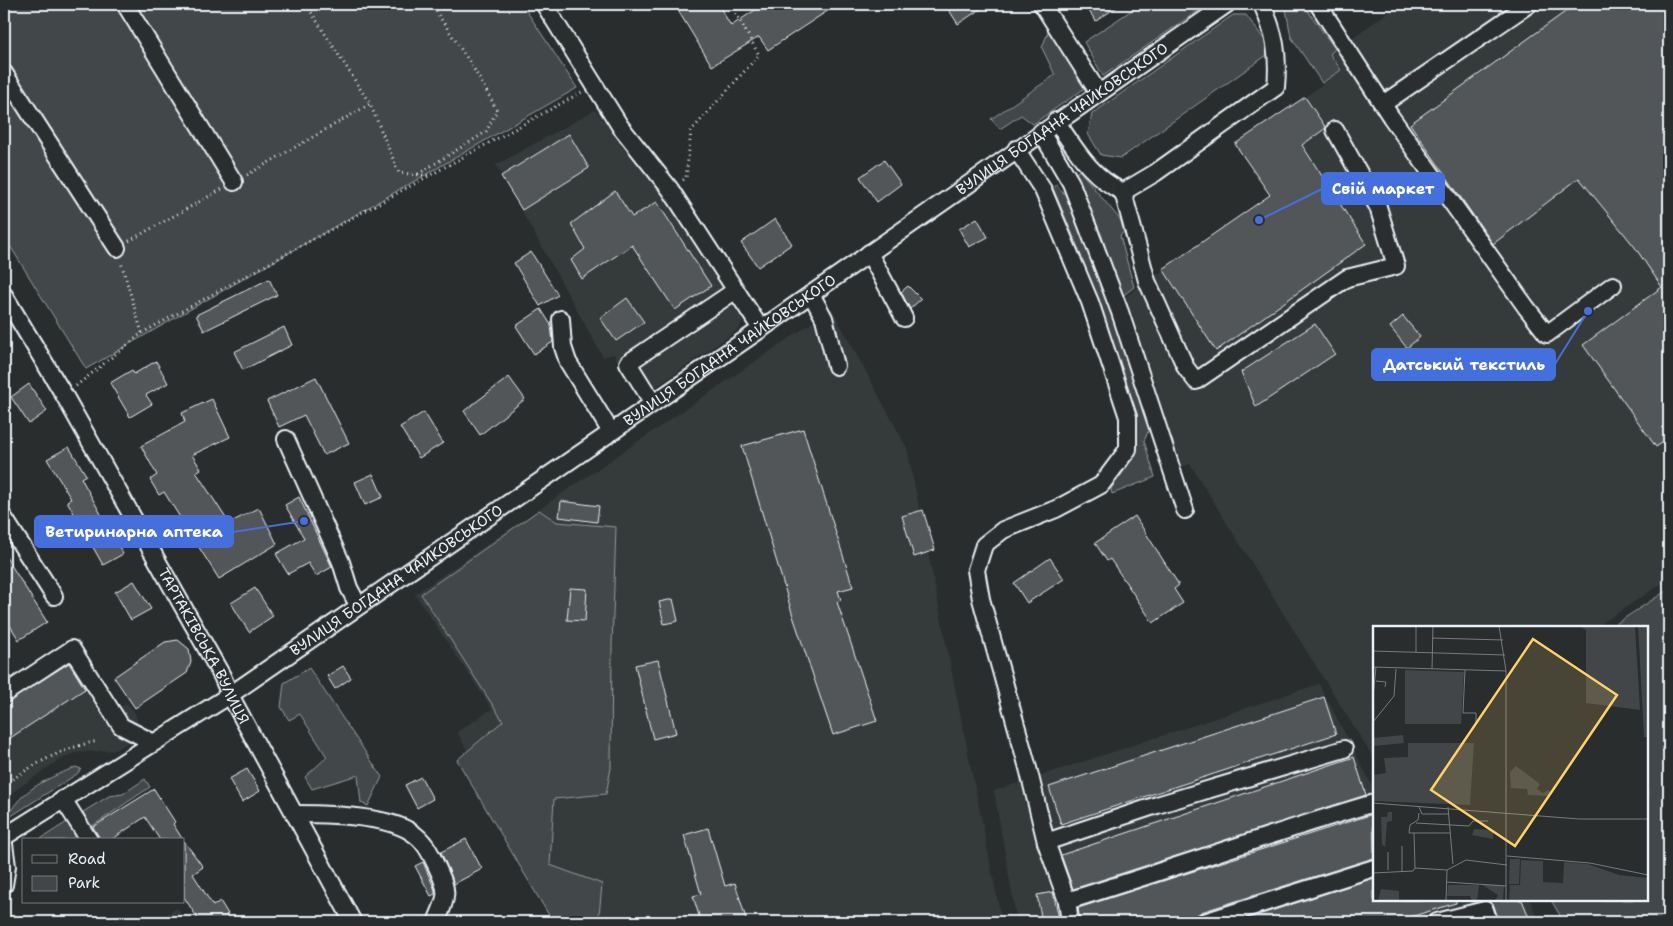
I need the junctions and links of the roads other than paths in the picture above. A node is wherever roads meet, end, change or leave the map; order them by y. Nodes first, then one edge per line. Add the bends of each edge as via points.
1 (125, 4) edge
2 (544, 4) edge
3 (1043, 4) edge
4 (1226, 4) edge
5 (1262, 4) edge
6 (1318, 4) edge
7 (1529, 4) edge
8 (4, 73) edge
9 (1098, 92) junction
10 (1383, 104) junction
11 (1056, 121) junction
12 (1335, 130) dead end
13 (1041, 132) junction
14 (1016, 149) junction
15 (234, 182) road end
16 (1123, 192) junction
17 (117, 248) road end
18 (868, 253) junction
19 (1613, 285) dead end
20 (736, 290) junction
21 (811, 294) junction
22 (4, 295) edge
23 (904, 318) dead end
24 (561, 319) dead end
25 (761, 329) junction
26 (836, 366) dead end
27 (652, 403) junction
28 (611, 432) junction
29 (286, 439) dead end
30 (1185, 510) dead end
31 (4, 518) edge
32 (54, 596) dead end
33 (358, 605) junction
34 (4, 694) edge
35 (230, 695) junction
36 (152, 742) junction
37 (1344, 749) dead end
38 (63, 799) junction
39 (1373, 802) edge
40 (294, 814) junction
41 (4, 837) edge
42 (88, 838) edge
43 (1046, 842) junction
44 (4, 844) edge
45 (1373, 868) edge
46 (4, 885) edge
47 (1067, 901) junction
48 (353, 922) edge
49 (436, 922) edge
50 (1070, 922) edge
51 (1204, 922) edge
52 (1437, 922) edge
53 (1489, 922) edge

1 - 15 street
2 - 20 street via 620,126 670,188
3 - 9 street
4 - 9 street, ВУЛИЦЯ БОГДАНА ЧАЙКОВСЬКОГО
5 - 16 street via 1279,59 1276,87
6 - 10 street
7 - 10 street
8 - 17 street
9 - 11 street, ВУЛИЦЯ БОГДАНА ЧАЙКОВСЬКОГО
10 - 19 street via 1547,334
11 - 13 street, ВУЛИЦЯ БОГДАНА ЧАЙКОВСЬКОГО
11 - 16 street via 1104,183
12 - 16 street via 1378,207 1396,266 1347,278 1196,382 1186,368 1147,280
13 - 14 street, ВУЛИЦЯ БОГДАНА ЧАЙКОВСЬКОГО
13 - 30 street via 1071,183 1117,302
14 - 18 street, ВУЛИЦЯ БОГДАНА ЧАЙКОВСЬКОГО
14 - 43 street via 1043,190 1090,302 1128,417 1128,448 1101,485 1056,509 1003,530 984,545 976,570
18 - 21 street, ВУЛИЦЯ БОГДАНА ЧАЙКОВСЬКОГО
18 - 23 street
20 - 25 street
20 - 27 street via 628,363
21 - 25 street, ВУЛИЦЯ БОГДАНА ЧАЙКОВСЬКОГО
21 - 26 street via 824,318
22 - 35 street, ТАРТАКІВСЬКА ВУЛИЦЯ via 64,395
24 - 28 street via 563,347 568,362
25 - 27 street, ВУЛИЦЯ БОГДАНА ЧАЙКОВСЬКОГО
27 - 28 street, ВУЛИЦЯ БОГДАНА ЧАЙКОВСЬКОГО
28 - 33 street, ВУЛИЦЯ БОГДАНА ЧАЙКОВСЬКОГО
29 - 33 street
31 - 32 street
33 - 35 street, ВУЛИЦЯ БОГДАНА ЧАЙКОВСЬКОГО
34 - 36 street via 72,649 121,726
35 - 36 street, ВУЛИЦЯ БОГДАНА ЧАЙКОВСЬКОГО
35 - 40 street, ТАРТАКІВСЬКА ВУЛИЦЯ
36 - 38 street, ВУЛИЦЯ БОГДАНА ЧАЙКОВСЬКОГО
37 - 43 street
38 - 41 street, ВУЛИЦЯ БОГДАНА ЧАЙКОВСЬКОГО
38 - 42 street
39 - 47 street
40 - 48 street, ТАРТАКІВСЬКА ВУЛИЦЯ
40 - 49 street via 364,819 398,825 412,832 431,853 448,896
43 - 47 street
44 - 46 street via 7,866
45 - 51 street
47 - 50 street
52 - 53 street via 1485,910

